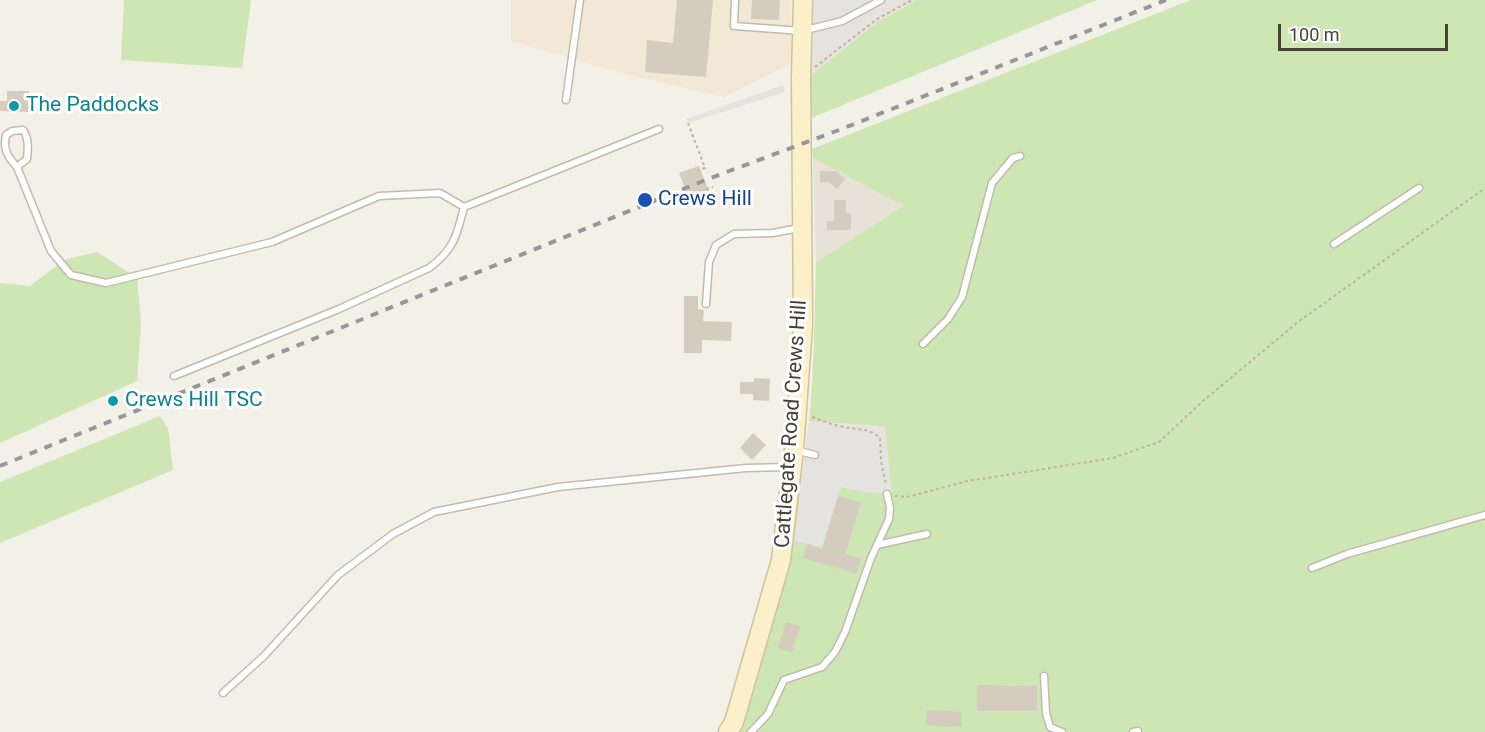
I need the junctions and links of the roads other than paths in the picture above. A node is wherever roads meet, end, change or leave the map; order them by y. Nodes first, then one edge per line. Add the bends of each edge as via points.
1 (580, 0) edge
2 (735, 0) edge
3 (803, 0) edge
4 (881, 0) edge
5 (802, 31) junction
6 (566, 100) dead end
7 (659, 129) dead end
8 (1020, 156) dead end
9 (4, 157) edge
10 (17, 167) junction
11 (1419, 188) dead end
12 (464, 207) junction
13 (802, 227) junction
14 (1334, 244) dead end
15 (706, 304) dead end
16 (923, 344) dead end
17 (174, 376) dead end
18 (815, 455) dead end
19 (793, 458) junction
20 (887, 494) road end
21 (1485, 515) edge
22 (927, 534) dead end
23 (877, 545) junction
24 (1312, 568) dead end
25 (1044, 676) dead end
26 (223, 693) dead end
27 (728, 732) edge
28 (751, 732) edge
29 (1062, 732) edge

1 - 6 lane
2 - 5 lane via 734,26
3 - 5 street, Cattlegate Road Crews Hill
4 - 5 lane via 842,21
5 - 13 street, Cattlegate Road Crews Hill
7 - 12 lane
8 - 16 lane via 1013,158 992,183 962,297 948,319
9 - 10 lane
9 - 10 lane via 6,135 23,130 27,159
10 - 12 lane via 51,251 71,275 106,283 272,242 379,196 440,193
11 - 14 lane
12 - 17 lane via 451,248 429,268
13 - 15 lane via 734,234 716,245 710,262
13 - 19 street, Cattlegate Road Crews Hill via 802,325
18 - 19 lane
19 - 26 lane via 746,468 558,487 434,512 393,534 338,575 264,656
19 - 27 street, Cattlegate Road Crews Hill via 782,560
20 - 23 lane via 890,519
21 - 24 lane
22 - 23 lane
23 - 28 lane via 835,652 822,667 784,680 768,714
25 - 29 lane via 1050,727

